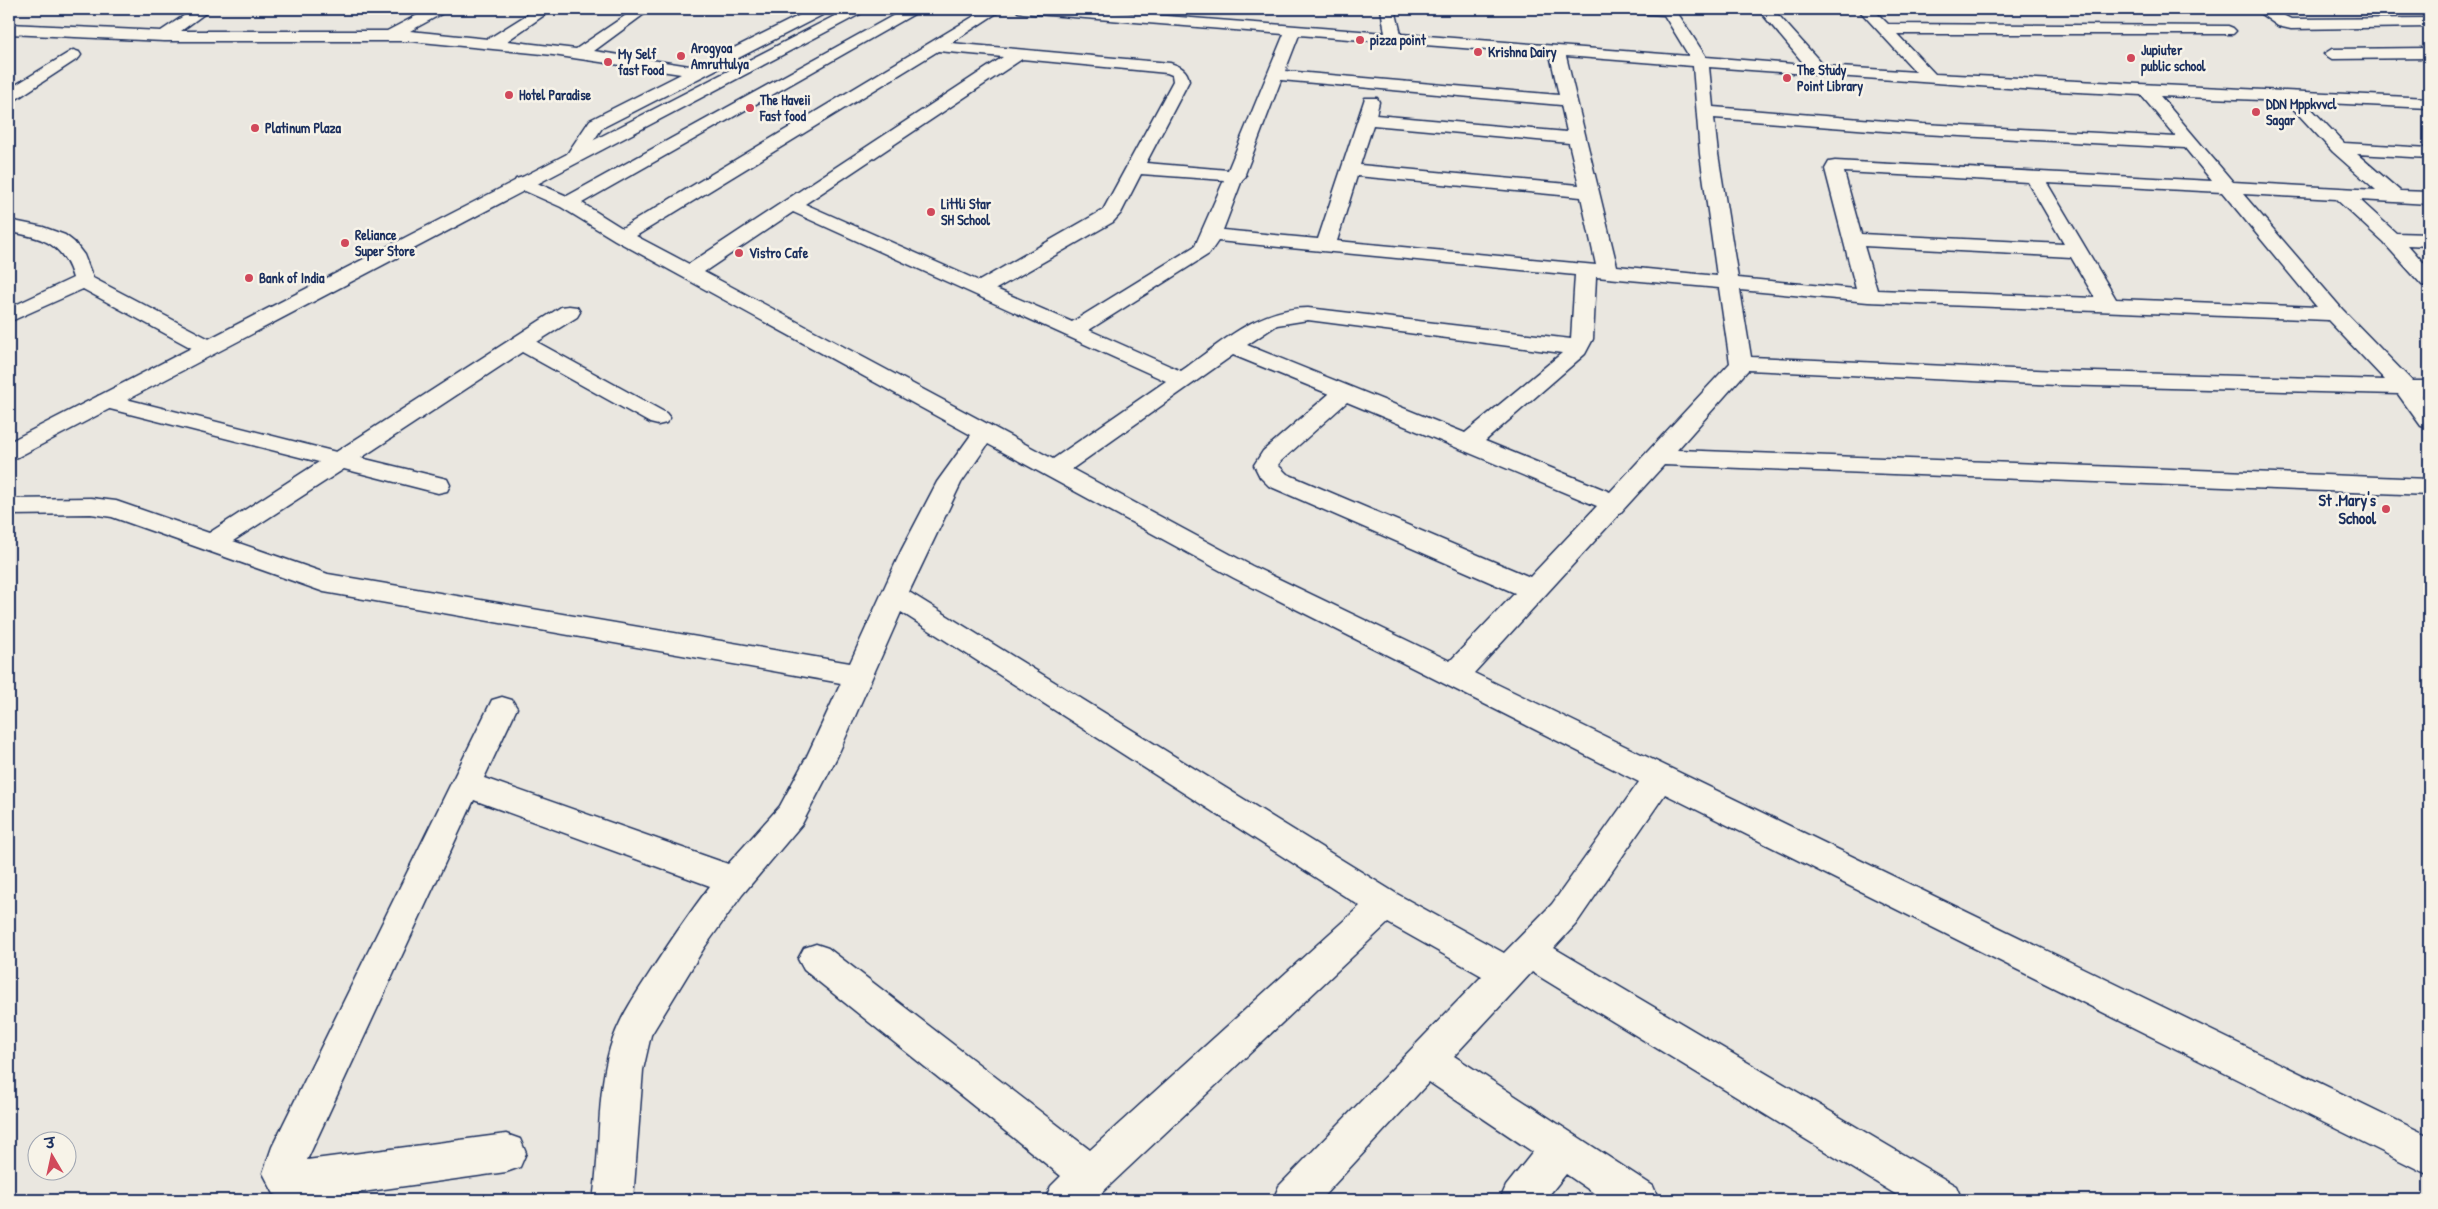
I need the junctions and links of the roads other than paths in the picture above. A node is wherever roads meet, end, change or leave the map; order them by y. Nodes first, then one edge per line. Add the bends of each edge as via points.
1 (204, 9) edge
2 (440, 9) edge
3 (546, 9) edge
4 (644, 9) edge
5 (788, 9) edge
6 (858, 9) edge
7 (916, 9) edge
8 (996, 9) edge
9 (1023, 9) edge
10 (1388, 9) edge
11 (1632, 9) edge
12 (1765, 9) edge
13 (1865, 9) edge
14 (2262, 9) edge
15 (1668, 10) edge
16 (819, 11) edge
17 (1098, 12) edge
18 (2059, 14) dead end
19 (2156, 14) dead end
20 (1962, 16) dead end
21 (2429, 23) edge
22 (9, 29) edge
23 (1884, 29) junction
24 (1976, 29) junction
25 (2078, 30) junction
26 (1293, 31) junction
27 (2177, 31) junction
28 (2228, 31) dead end
29 (392, 35) junction
30 (164, 36) junction
31 (1394, 39) junction
32 (491, 44) junction
33 (935, 46) junction
34 (1557, 52) junction
35 (2429, 53) edge
36 (1019, 54) junction
37 (2332, 54) dead end
38 (74, 55) dead end
39 (578, 55) junction
40 (1701, 63) junction
41 (1819, 71) junction
42 (698, 72) junction
43 (1276, 75) junction
44 (1930, 78) junction
45 (1377, 84) junction
46 (2146, 90) junction
47 (9, 96) edge
48 (2291, 97) junction
49 (1569, 101) junction
50 (2429, 103) edge
51 (1707, 112) junction
52 (1366, 118) junction
53 (1577, 138) junction
54 (2192, 143) junction
55 (2339, 148) junction
56 (2429, 153) edge
57 (574, 157) junction
58 (1135, 168) junction
59 (1350, 170) junction
60 (1237, 176) junction
61 (2034, 176) junction
62 (523, 183) junction
63 (2229, 188) junction
64 (1590, 192) junction
65 (2341, 193) junction
66 (2395, 196) junction
67 (2429, 198) edge
68 (568, 203) junction
69 (792, 205) junction
70 (10, 227) edge
71 (1212, 234) junction
72 (622, 236) junction
73 (1853, 239) junction
74 (2392, 239) junction
75 (2429, 240) edge
76 (1326, 245) junction
77 (2078, 252) junction
78 (690, 272) junction
79 (1597, 272) junction
80 (84, 281) junction
81 (2429, 281) edge
82 (1728, 284) junction
83 (980, 289) junction
84 (1868, 296) junction
85 (2109, 305) junction
86 (569, 312) dead end
87 (2334, 314) junction
88 (9, 316) edge
89 (1074, 331) junction
90 (522, 343) junction
91 (1231, 346) junction
92 (207, 347) junction
93 (1577, 348) junction
94 (1741, 363) junction
95 (1182, 380) junction
96 (2404, 386) junction
97 (2429, 388) edge
98 (1344, 392) junction
99 (106, 401) junction
100 (658, 418) dead end
101 (2429, 421) edge
102 (985, 432) junction
103 (1468, 443) junction
104 (9, 452) edge
105 (1656, 457) junction
106 (340, 460) junction
107 (1054, 470) junction
108 (438, 485) dead end
109 (2429, 487) edge
110 (1614, 503) junction
111 (9, 507) edge
112 (213, 542) junction
113 (1534, 590) junction
114 (894, 595) junction
115 (858, 675) junction
116 (1454, 676) junction
117 (502, 708) dead end
118 (1660, 777) junction
119 (466, 784) junction
120 (734, 880) junction
121 (1384, 904) junction
122 (816, 959) dead end
123 (1518, 962) junction
124 (1426, 1059) junction
125 (1561, 1149) junction
126 (506, 1153) dead end
127 (2429, 1156) edge
128 (1082, 1191) edge
129 (613, 1200) edge
130 (1292, 1200) edge
131 (1520, 1200) edge
132 (1639, 1200) edge
133 (1942, 1200) edge

1 - 30 main road
2 - 29 main road
3 - 32 main road
4 - 39 main road
5 - 16 main road
6 - 57 main road
7 - 68 main road
8 - 33 main road
9 - 17 main road
10 - 31 main road
11 - 15 main road
12 - 41 main road
13 - 23 main road
14 - 21 main road via 2283,23 2291,24
15 - 40 main road
16 - 42 main road
17 - 26 main road
18 - 25 main road
19 - 27 main road
20 - 24 main road
22 - 30 main road
23 - 24 main road
23 - 44 main road
24 - 25 main road
25 - 27 main road
26 - 31 main road
26 - 43 main road
27 - 28 main road
29 - 30 main road
29 - 32 main road
31 - 34 main road
32 - 39 main road
33 - 36 main road
33 - 72 main road
34 - 40 main road
34 - 49 main road
35 - 37 main road
36 - 58 main road via 1178,71 1181,81
36 - 69 main road
38 - 47 main road
39 - 42 main road
40 - 41 main road
40 - 51 main road
41 - 44 main road
42 - 57 main road via 596,124
43 - 45 main road
43 - 60 main road
44 - 46 main road
45 - 49 main road
45 - 52 main road
46 - 48 main road
46 - 54 main road
48 - 50 main road
48 - 55 main road
49 - 53 main road
51 - 54 main road via 1932,129
51 - 82 main road via 1709,154
52 - 53 main road
52 - 59 main road
53 - 64 main road
54 - 63 main road
55 - 56 main road
55 - 66 main road
57 - 62 main road
58 - 60 main road
58 - 83 main road via 1106,218
59 - 64 main road
59 - 76 main road
60 - 71 main road
61 - 63 main road
61 - 73 main road via 1835,166
61 - 77 main road
62 - 68 main road
62 - 92 main road
63 - 65 main road
63 - 87 main road
64 - 79 main road
65 - 66 main road
65 - 74 main road
66 - 67 main road
68 - 72 main road
69 - 78 main road
69 - 83 main road
70 - 80 main road via 39,232 66,244 74,252
71 - 76 main road
71 - 89 main road via 1202,250
72 - 78 main road
73 - 77 main road
73 - 84 main road
74 - 75 main road
74 - 81 main road
76 - 79 main road
77 - 85 main road
78 - 102 main road
79 - 82 main road
79 - 93 main road via 1582,339
80 - 88 main road
80 - 92 main road
82 - 84 main road
82 - 94 main road
83 - 89 main road
84 - 85 main road
85 - 87 main road
86 - 90 main road
87 - 96 main road
89 - 95 main road
90 - 100 main road
90 - 106 main road
91 - 93 main road via 1264,323 1293,314
91 - 95 main road
91 - 98 main road
92 - 99 main road
93 - 103 main road via 1574,354
94 - 96 main road via 2057,378
94 - 105 main road
95 - 107 main road
96 - 97 main road
96 - 101 main road
98 - 103 main road
98 - 113 main road via 1272,456 1266,465 1269,472 1278,480
99 - 104 main road
99 - 106 main road
102 - 107 main road
102 - 114 main road via 949,482
103 - 110 main road
105 - 109 main road
105 - 110 main road
106 - 108 main road
106 - 112 main road
107 - 116 main road via 1243,572
110 - 113 main road
111 - 112 main road via 92,506 116,509
112 - 115 main road via 345,588
113 - 116 main road
114 - 115 main road
114 - 121 main road
115 - 120 main road via 822,757 791,815
116 - 118 main road
117 - 119 main road
118 - 123 main road via 1564,914
118 - 127 main road
119 - 120 main road
119 - 126 main road via 283,1173 288,1180 301,1181
120 - 129 main road via 692,936 629,1044 624,1067
121 - 123 main road
121 - 128 main road
122 - 128 main road
123 - 124 main road
123 - 133 main road
124 - 125 main road
124 - 130 main road
125 - 131 main road
125 - 132 main road

